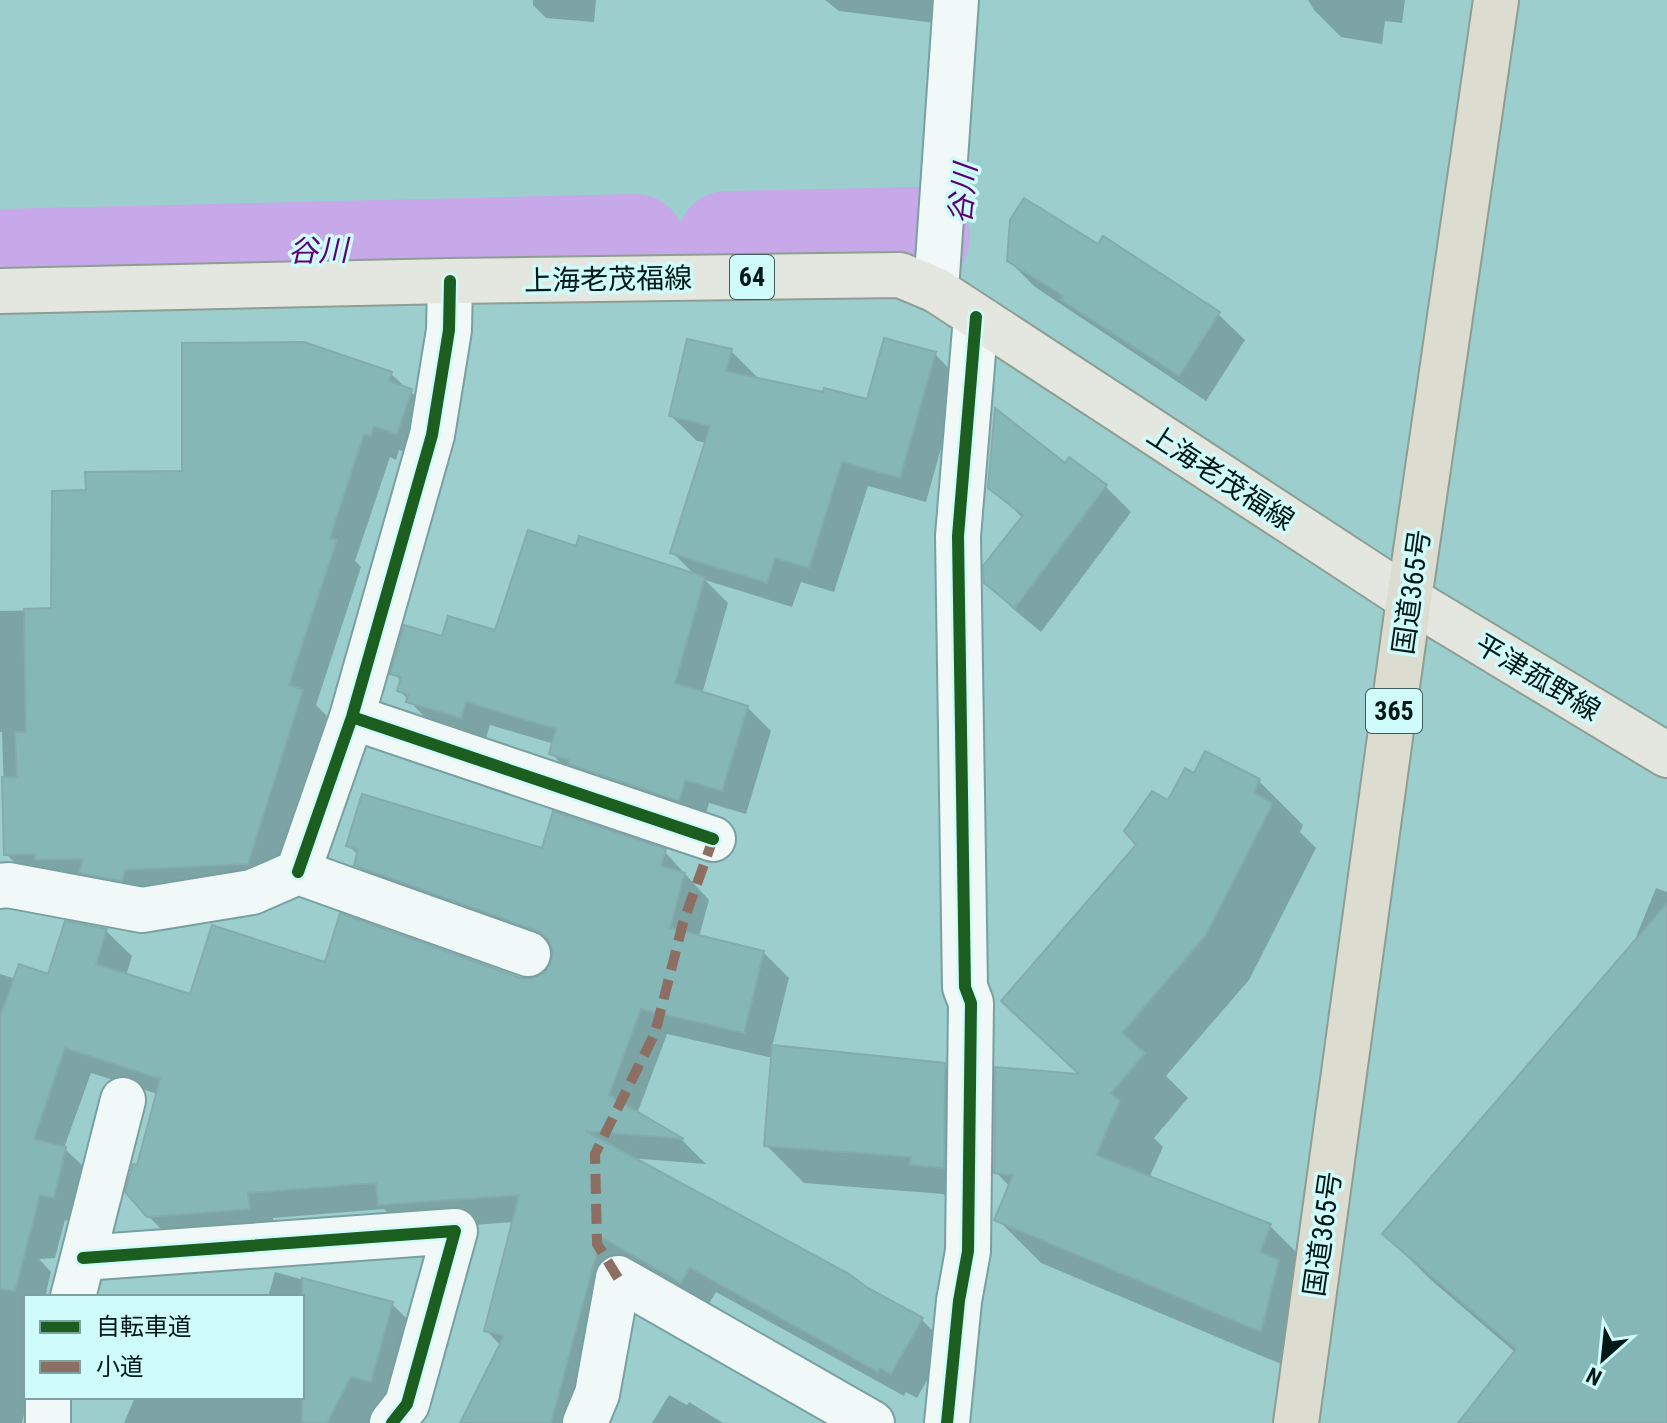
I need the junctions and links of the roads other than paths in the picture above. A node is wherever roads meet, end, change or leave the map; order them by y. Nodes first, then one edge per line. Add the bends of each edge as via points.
1 (956, 0) edge
2 (1496, 0) edge
3 (450, 281) junction
4 (936, 290) junction
5 (0, 291) edge
6 (976, 317) junction
7 (1409, 599) junction
8 (352, 717) junction
9 (1667, 755) edge
10 (713, 839) dead end
11 (298, 872) junction
12 (0, 886) edge
13 (528, 954) dead end
14 (123, 1100) dead end
15 (78, 1277) edge
16 (48, 1399) edge
17 (48, 1423) edge
18 (392, 1423) edge
19 (585, 1423) edge
20 (872, 1423) edge
21 (947, 1423) edge
22 (1296, 1423) edge

1 - 4 street
2 - 7 highway, 国道365号 / 365
3 - 4 main road, 上海老茂福線 / 64 via 900,275
3 - 5 main road, 上海老茂福線 / 64
3 - 8 street via 449,330 432,435
4 - 6 main road, 上海老茂福線 / 64
6 - 7 main road, 上海老茂福線 / 64
6 - 21 street via 958,536 965,987 971,1003 968,1251
7 - 9 main road, 平津菰野線
7 - 22 highway, 国道365号 / 365
8 - 10 street
8 - 11 street
11 - 12 street via 252,892 142,910
11 - 13 street
14 - 15 street
15 - 18 street via 455,1231 407,1404
16 - 17 street
19 - 20 street via 597,1394 618,1278

